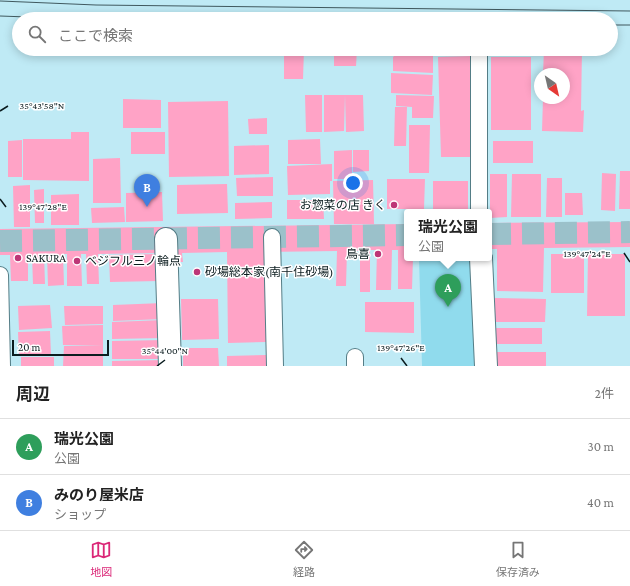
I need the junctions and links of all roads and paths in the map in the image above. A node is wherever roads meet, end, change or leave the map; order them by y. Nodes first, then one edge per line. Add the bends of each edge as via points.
1 (479, 56) edge
2 (479, 209) edge
3 (272, 237) dead end
4 (166, 239) dead end
5 (481, 261) edge
6 (0, 275) edge
7 (2, 366) edge
8 (170, 366) edge
9 (275, 366) edge
10 (486, 366) edge

1 - 2 lane
3 - 9 lane
4 - 8 street
5 - 10 street
6 - 7 lane

